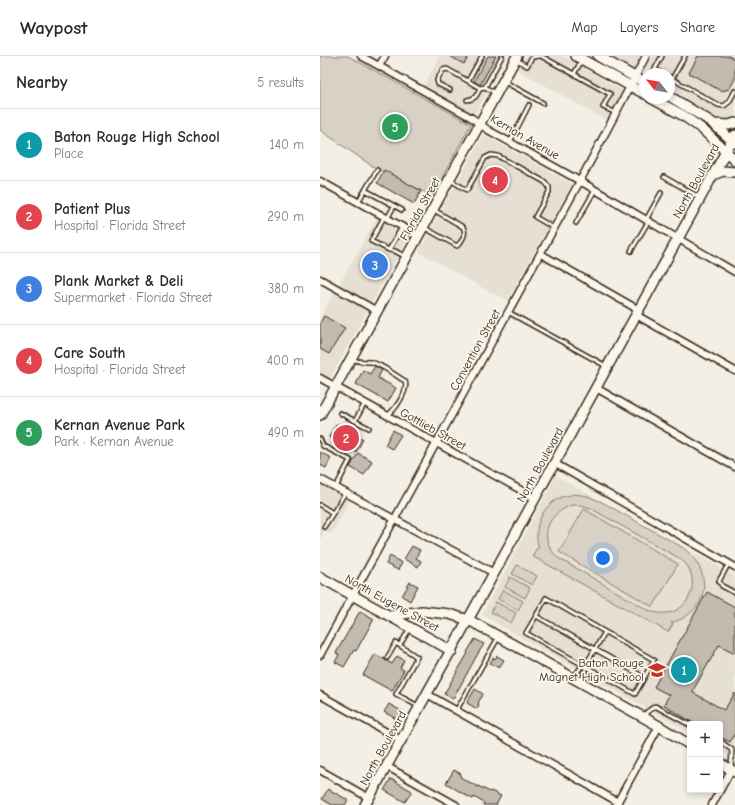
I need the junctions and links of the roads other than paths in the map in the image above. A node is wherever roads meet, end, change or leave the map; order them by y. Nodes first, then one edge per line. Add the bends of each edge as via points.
1 (361, 56) edge
2 (386, 56) edge
3 (482, 56) edge
4 (502, 56) edge
5 (540, 56) edge
6 (598, 56) edge
7 (646, 56) edge
8 (662, 56) edge
9 (685, 56) edge
10 (516, 58) edge
11 (579, 58) edge
12 (380, 66) junction
13 (656, 68) edge
14 (675, 71) edge
15 (574, 74) junction
16 (636, 77) junction
17 (639, 79) edge
18 (468, 81) junction
19 (504, 81) junction
20 (675, 81) edge
21 (631, 86) junction
22 (485, 87) junction
23 (480, 88) junction
24 (450, 90) dead end
25 (639, 91) edge
26 (735, 91) edge
27 (497, 94) junction
28 (467, 100) dead end
29 (675, 100) edge
30 (543, 103) dead end
31 (662, 104) edge
32 (529, 105) dead end
33 (616, 114) junction
34 (735, 123) edge
35 (480, 124) junction
36 (714, 124) junction
37 (734, 140) edge
38 (510, 142) junction
39 (726, 151) junction
40 (735, 160) edge
41 (377, 170) dead end
42 (735, 172) edge
43 (713, 175) junction
44 (664, 177) dead end
45 (449, 180) junction
46 (320, 181) edge
47 (580, 181) junction
48 (365, 190) junction
49 (595, 190) junction
50 (661, 193) dead end
51 (701, 198) junction
52 (358, 202) junction
53 (394, 206) junction
54 (433, 209) junction
55 (402, 210) dead end
56 (386, 218) junction
57 (647, 221) junction
58 (576, 223) dead end
59 (402, 227) junction
60 (423, 228) junction
61 (554, 228) junction
62 (419, 236) junction
63 (678, 239) junction
64 (389, 250) junction
65 (632, 250) dead end
66 (541, 254) junction
67 (407, 257) junction
68 (735, 272) edge
69 (320, 279) edge
70 (377, 311) junction
71 (508, 312) junction
72 (638, 313) junction
73 (351, 358) junction
74 (607, 367) junction
75 (735, 371) edge
76 (320, 378) edge
77 (335, 386) junction
78 (596, 388) junction
79 (365, 403) junction
80 (340, 413) dead end
81 (320, 415) edge
82 (387, 416) junction
83 (355, 421) junction
84 (369, 428) dead end
85 (320, 439) edge
86 (436, 443) junction
87 (554, 463) junction
88 (735, 467) edge
89 (320, 479) edge
90 (336, 487) junction
91 (345, 493) junction
92 (535, 498) junction
93 (320, 505) edge
94 (333, 512) junction
95 (394, 520) junction
96 (324, 527) dead end
97 (729, 563) junction
98 (735, 567) edge
99 (494, 573) junction
100 (320, 577) edge
101 (735, 593) edge
102 (353, 595) junction
103 (391, 616) junction
104 (536, 616) junction
105 (469, 620) junction
106 (410, 627) junction
107 (605, 632) junction
108 (499, 637) junction
109 (400, 645) junction
110 (595, 649) junction
111 (452, 651) junction
112 (320, 654) edge
113 (387, 658) dead end
114 (585, 666) junction
115 (644, 677) junction
116 (577, 680) junction
117 (427, 694) junction
118 (320, 695) edge
119 (420, 707) junction
120 (456, 711) junction
121 (643, 717) junction
122 (687, 723) edge
123 (659, 726) junction
124 (401, 740) junction
125 (687, 743) edge
126 (723, 743) edge
127 (723, 765) edge
128 (386, 766) junction
129 (320, 770) edge
130 (733, 771) edge
131 (367, 801) edge
132 (617, 803) edge
133 (456, 805) edge
134 (712, 805) edge

1 - 12 street, Kernan Avenue
2 - 12 street
3 - 18 lane
4 - 22 lane
5 - 10 lane via 532,58 527,66
5 - 15 lane
6 - 16 street
7 - 16 street, Convention Street
8 - 13 lane
9 - 14 lane
10 - 19 street, Florida Street
11 - 15 lane
11 - 21 street
12 - 35 street, Kernan Avenue
15 - 33 lane via 610,94 603,107
16 - 17 street
16 - 21 street, Convention Street
18 - 23 lane
18 - 24 lane via 447,69 443,70 437,80 438,84
19 - 27 street, Florida Street
19 - 30 lane
20 - 26 lane via 718,105 724,106 729,102
21 - 25 street
21 - 33 street, Convention Street
22 - 23 lane
22 - 27 lane
23 - 28 lane via 473,100
27 - 35 street, Florida Street
29 - 36 street
31 - 39 street via 694,122
32 - 38 lane
33 - 47 street, Convention Street
34 - 36 street
35 - 38 street, Kernan Avenue
35 - 45 street, Florida Street
36 - 37 street
37 - 39 street, North Boulevard
38 - 47 street, Kernan Avenue
39 - 40 street
39 - 43 street, North Boulevard
41 - 48 lane
42 - 43 street
43 - 51 street, North Boulevard
44 - 51 lane
45 - 54 street, Florida Street
45 - 61 lane via 467,190 485,158 491,155 498,156 546,182 549,192 535,217
46 - 52 street
47 - 49 street, Kernan Avenue
47 - 61 street, Convention Street
48 - 52 lane
48 - 53 lane
49 - 57 street, Kernan Avenue
49 - 58 lane
50 - 57 lane
51 - 63 street, North Boulevard
52 - 56 street
53 - 55 lane
53 - 56 lane
54 - 60 street, Florida Street
54 - 60 lane via 463,227 465,233 459,245
56 - 59 street
56 - 64 lane via 372,241
57 - 63 street, Kernan Avenue
57 - 65 lane
59 - 62 street
59 - 64 lane
60 - 62 street, Florida Street
61 - 66 street, Convention Street
62 - 67 street, Florida Street
63 - 68 street, Kernan Avenue
63 - 72 street, North Boulevard
64 - 67 lane
66 - 71 street, Convention Street
66 - 72 street
67 - 70 street, Florida Street
69 - 70 street
70 - 73 street, Florida Street
71 - 74 lane
71 - 86 street, Convention Street
72 - 74 street, North Boulevard
72 - 75 street
73 - 77 street, Florida Street
73 - 82 lane via 359,362 371,362 405,381 406,390
74 - 78 street, North Boulevard
76 - 77 street, Gottlieb Street
77 - 79 street, Gottlieb Street
77 - 81 street, Florida Street
78 - 87 street, North Boulevard
78 - 88 street
79 - 82 street, Gottlieb Street
79 - 83 lane
80 - 83 lane
82 - 86 street, Gottlieb Street
83 - 84 lane
85 - 90 lane via 323,446 350,460
86 - 92 street, Gottlieb Street
86 - 95 street, Convention Street
87 - 92 street, North Boulevard
87 - 97 street
89 - 90 street
90 - 91 street
91 - 94 lane
91 - 95 street
92 - 99 street, North Boulevard
93 - 94 lane
94 - 96 lane
95 - 99 street
95 - 102 street, Convention Street
97 - 98 street
97 - 101 lane via 719,581 722,586
99 - 105 street, North Boulevard
100 - 102 street, North Eugene Street
102 - 103 street, North Eugene Street
102 - 112 street, Convention Street
103 - 105 street via 422,612 449,614
103 - 106 street, North Eugene Street
104 - 107 lane via 546,598
104 - 110 lane
104 - 114 lane via 526,633
105 - 108 street
105 - 111 street, North Boulevard
106 - 109 lane
106 - 111 street, North Eugene Street
107 - 110 lane
107 - 115 lane via 654,660
108 - 116 street
108 - 120 lane
109 - 113 lane via 396,643
109 - 119 lane via 417,657 396,694
110 - 114 lane
110 - 115 lane
111 - 117 street, North Boulevard
114 - 115 lane via 635,694
114 - 116 lane via 586,671
114 - 116 lane via 580,667
116 - 121 street
117 - 119 street, North Boulevard
117 - 120 street
118 - 124 street
119 - 124 street, North Boulevard
120 - 132 street
121 - 122 lane via 655,706
121 - 123 street
123 - 125 street
123 - 132 street
124 - 128 street, North Boulevard
126 - 130 lane via 732,750
127 - 130 street
128 - 131 street, North Boulevard
128 - 133 street
129 - 131 street
130 - 134 street

